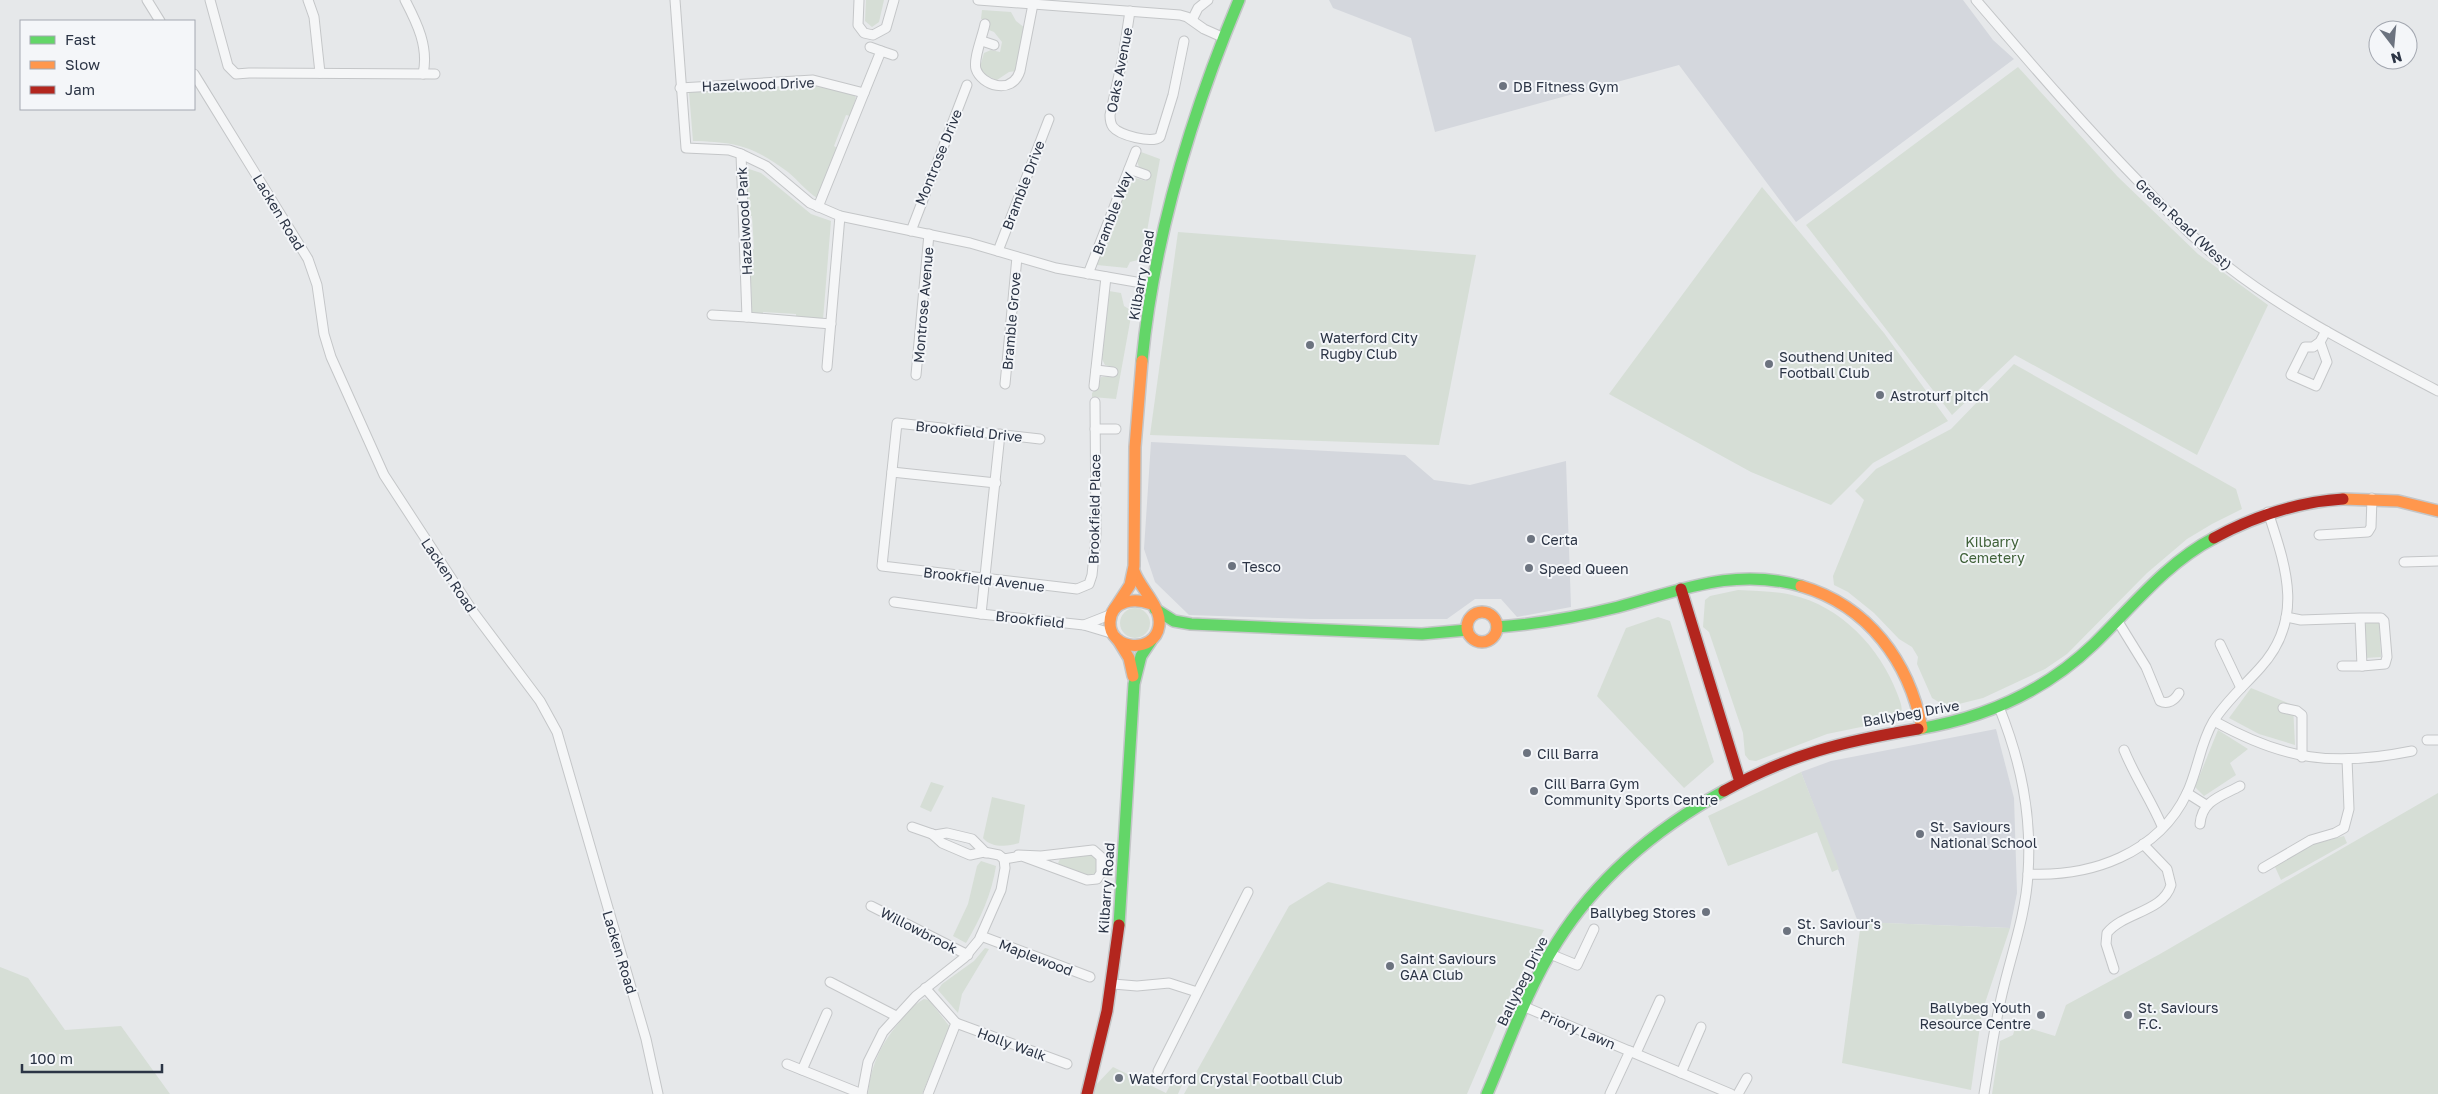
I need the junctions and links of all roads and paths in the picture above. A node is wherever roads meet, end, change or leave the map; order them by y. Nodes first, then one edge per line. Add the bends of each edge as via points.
1 (147, 0) edge
2 (210, 0) edge
3 (308, 0) edge
4 (405, 0) edge
5 (675, 0) edge
6 (859, 0) edge
7 (894, 0) edge
8 (978, 0) edge
9 (990, 0) edge
10 (1118, 0) edge
11 (1208, 0) edge
12 (1239, 0) edge
13 (1976, 0) edge
14 (1033, 4) junction
15 (1118, 10) junction
16 (1130, 11) junction
17 (159, 20) edge
18 (1192, 20) junction
19 (985, 24) dead end
20 (1222, 37) junction
21 (982, 41) junction
22 (1184, 41) dead end
23 (994, 44) dead end
24 (870, 47) dead end
25 (881, 51) junction
26 (892, 55) dead end
27 (320, 73) junction
28 (424, 74) junction
29 (435, 74) dead end
30 (195, 76) edge
31 (967, 85) dead end
32 (680, 88) junction
33 (864, 93) junction
34 (1049, 119) dead end
35 (1136, 151) dead end
36 (741, 154) junction
37 (1129, 169) junction
38 (1146, 175) dead end
39 (818, 207) junction
40 (840, 216) junction
41 (911, 231) junction
42 (929, 234) junction
43 (998, 251) junction
44 (1017, 258) junction
45 (1088, 274) junction
46 (1106, 277) junction
47 (1153, 285) junction
48 (712, 316) dead end
49 (747, 317) junction
50 (831, 324) junction
51 (2326, 331) junction
52 (2320, 342) junction
53 (827, 367) dead end
54 (1096, 370) junction
55 (1113, 372) dead end
56 (916, 375) dead end
57 (1006, 384) dead end
58 (1094, 386) dead end
59 (2438, 391) edge
60 (1095, 402) dead end
61 (1095, 429) junction
62 (1116, 429) dead end
63 (1000, 434) junction
64 (1040, 439) dead end
65 (892, 472) junction
66 (996, 483) junction
67 (2372, 498) junction
68 (2438, 510) edge
69 (2268, 512) junction
70 (2318, 535) dead end
71 (2438, 561) edge
72 (2404, 562) dead end
73 (1134, 566) junction
74 (986, 579) junction
75 (1086, 587) joint
76 (1681, 589) junction
77 (894, 602) dead end
78 (1153, 607) junction
79 (1114, 611) junction
80 (981, 614) junction
81 (2286, 617) junction
82 (2360, 618) junction
83 (2117, 620) junction
84 (1191, 624) junction
85 (1084, 625) junction
86 (1497, 627) junction
87 (1467, 630) junction
88 (1116, 637) junction
89 (1153, 638) junction
90 (2220, 644) dead end
91 (2342, 666) dead end
92 (2362, 666) junction
93 (1134, 681) junction
94 (2241, 688) junction
95 (2179, 693) dead end
96 (1999, 707) junction
97 (2283, 708) dead end
98 (2214, 721) junction
99 (1922, 728) junction
100 (2427, 740) dead end
101 (2438, 740) edge
102 (2124, 750) dead end
103 (2412, 751) dead end
104 (2302, 757) junction
105 (2347, 759) junction
106 (1740, 782) junction
107 (2240, 786) dead end
108 (2187, 793) junction
109 (2206, 805) junction
110 (2200, 824) dead end
111 (2162, 826) junction
112 (912, 827) dead end
113 (932, 834) junction
114 (2143, 844) junction
115 (986, 852) junction
116 (1018, 855) junction
117 (1004, 859) junction
118 (2262, 868) dead end
119 (2028, 874) junction
120 (1248, 892) dead end
121 (871, 906) dead end
122 (1594, 929) dead end
123 (982, 936) junction
124 (1550, 954) junction
125 (968, 955) junction
126 (2114, 969) dead end
127 (1090, 977) dead end
128 (830, 982) dead end
129 (1112, 984) junction
130 (925, 988) junction
131 (1197, 992) junction
132 (1660, 1000) dead end
133 (1525, 1007) junction
134 (827, 1013) dead end
135 (896, 1016) junction
136 (956, 1023) junction
137 (1701, 1026) dead end
138 (1633, 1052) junction
139 (787, 1064) dead end
140 (1067, 1064) dead end
141 (802, 1070) junction
142 (1158, 1071) dead end
143 (1681, 1072) junction
144 (1747, 1078) dead end
145 (1712, 1090) edge
146 (658, 1094) edge
147 (862, 1094) edge
148 (928, 1094) edge
149 (1087, 1094) edge
150 (1486, 1094) edge
151 (1610, 1094) edge
152 (1731, 1094) edge
153 (1738, 1094) edge
154 (1984, 1094) edge

1 - 17 street
2 - 27 street via 228,66 233,73
3 - 27 street via 314,17
4 - 28 street via 420,29 426,62
5 - 32 street
6 - 7 street via 858,25 864,33 873,35 886,28
8 - 9 street
9 - 14 street
10 - 15 street
11 - 18 street via 1198,8
12 - 20 street, Kilbarry Road
13 - 51 street, Green Road (West) via 2097,138 2193,235 2244,279
14 - 15 street
14 - 21 street via 1019,75 1013,83 999,86 979,75 976,63
15 - 16 street
16 - 18 street via 1180,15
16 - 22 street, Oaks Avenue via 1110,115 1116,130 1150,141 1160,137 1173,96
18 - 20 street via 1204,30
19 - 21 street
20 - 47 street, Kilbarry Road via 1180,161
21 - 23 street
24 - 25 street
25 - 26 street
25 - 33 street
27 - 28 street
28 - 29 street
30 - 146 street, Lacken Road via 308,259 317,284 324,334 331,357 390,486 479,620 540,701 554,727 570,771 646,1039
31 - 41 street, Montrose Drive
32 - 33 street, Hazelwood Drive via 814,80
32 - 36 street via 686,148 728,150
33 - 39 street
34 - 43 street, Bramble Drive
35 - 37 street, Bramble Way
36 - 39 street, Hazelwood Park via 766,166
36 - 49 street, Hazelwood Park
37 - 38 street
37 - 45 street, Bramble Way
39 - 40 street, Hazelwood Park
40 - 41 street, Hazelwood Park
40 - 50 street
41 - 42 street, Hazelwood Park
42 - 43 street, Hazelwood Park
42 - 56 street, Montrose Avenue
43 - 44 street, Hazelwood Park
44 - 45 street, Hazelwood Park
44 - 57 street, Bramble Grove
45 - 46 street, Hazelwood Park
46 - 47 street, Hazelwood Park
46 - 54 street
47 - 73 street, Kilbarry Road via 1137,404
48 - 49 street
49 - 50 street
50 - 53 street
51 - 52 street
51 - 59 street, Green Road (West)
52 - 52 street via 2313,347 2305,347 2291,375 2316,386 2326,362
54 - 55 street
54 - 58 street
60 - 61 street, Brookfield Place
61 - 62 street
61 - 75 street, Brookfield Place via 1096,535 1091,580
63 - 64 street, Brookfield Drive
63 - 65 street, Brookfield Drive via 897,424
63 - 66 street, Brookfield
65 - 66 street
65 - 74 street, Brookfield Avenue via 882,566
66 - 74 street, Brookfield
67 - 68 street, Ballybeg Drive
67 - 69 street, Ballybeg Drive via 2325,499
67 - 70 street via 2371,528 2368,532
69 - 81 street via 2286,572 2289,599
69 - 83 street, Ballybeg Drive via 2228,528 2194,550 2148,588
71 - 72 street
73 - 78 street, Kilbarry Road via 1138,585
73 - 79 street, Kilbarry Road via 1130,586
74 - 75 street, Brookfield Avenue via 1077,589
74 - 80 street, Brookfield
76 - 86 street via 1571,618
76 - 99 street via 1724,579 1759,578 1799,585 1838,602 1876,632 1898,660 1910,686
76 - 106 street
77 - 80 street
78 - 79 street via 1144,600 1128,599
78 - 84 street via 1174,621
78 - 89 street via 1159,622
79 - 85 street, Brookfield
79 - 88 street via 1111,621
80 - 85 street, Brookfield
81 - 82 street via 2301,620
81 - 94 street via 2269,658
82 - 92 street
82 - 92 street via 2380,618 2386,628 2386,663
83 - 95 street via 2146,666 2160,700 2171,702
83 - 96 street, Ballybeg Drive via 2062,673
84 - 87 street via 1422,634
84 - 89 street via 1176,626
85 - 88 street, Brookfield
86 - 87 street via 1490,639 1481,642 1472,638
86 - 87 street via 1492,615 1479,612 1471,616
88 - 89 street via 1131,646
88 - 93 street, Kilbarry Road via 1129,658
89 - 93 street, Kilbarry Road via 1141,656
90 - 94 street
91 - 92 street
93 - 129 street, Kilbarry Road via 1120,912
94 - 98 street
96 - 99 street, Ballybeg Drive via 1965,719
96 - 119 street via 2024,787 2029,833
97 - 104 street via 2302,715
98 - 104 street via 2260,745
98 - 108 street
99 - 106 street, Ballybeg Drive via 1822,747
100 - 101 street
102 - 111 street
103 - 105 street
104 - 105 street
105 - 118 street via 2348,809 2344,828 2305,843
106 - 124 street, Ballybeg Drive via 1685,812 1634,850 1591,896
107 - 109 street
108 - 109 street
108 - 111 street
109 - 110 street via 2201,812
111 - 114 street
112 - 113 street
113 - 115 street via 947,833 972,839
113 - 115 street via 942,843 970,856
114 - 119 street via 2114,861 2092,869
114 - 126 street via 2167,869 2171,885 2162,899 2107,933 2106,944
115 - 117 street
116 - 116 street via 1086,880 1097,879 1101,873 1101,857 1093,850 1041,856
116 - 117 street
117 - 123 street via 1001,890
119 - 154 street
120 - 131 street
121 - 125 street, Willowbrook
122 - 124 street via 1577,965
123 - 125 street
123 - 127 street, Maplewood
124 - 133 street, Ballybeg Drive
125 - 130 street
128 - 135 street
129 - 131 street via 1165,983
129 - 149 street, Kilbarry Road via 1101,1046
130 - 135 street
130 - 136 street, Holly Walk
131 - 142 street
132 - 138 street, Priory Lawn
133 - 138 street, Priory Lawn
133 - 150 street, Ballybeg Drive
134 - 141 street
135 - 147 street via 872,1053
136 - 140 street, Holly Walk
136 - 148 street
137 - 143 street
138 - 143 street, Priory Lawn
138 - 151 street, Priory Lawn
139 - 141 street
141 - 147 street
143 - 145 street, Priory Lawn
144 - 153 street
145 - 152 street, Priory Lawn

